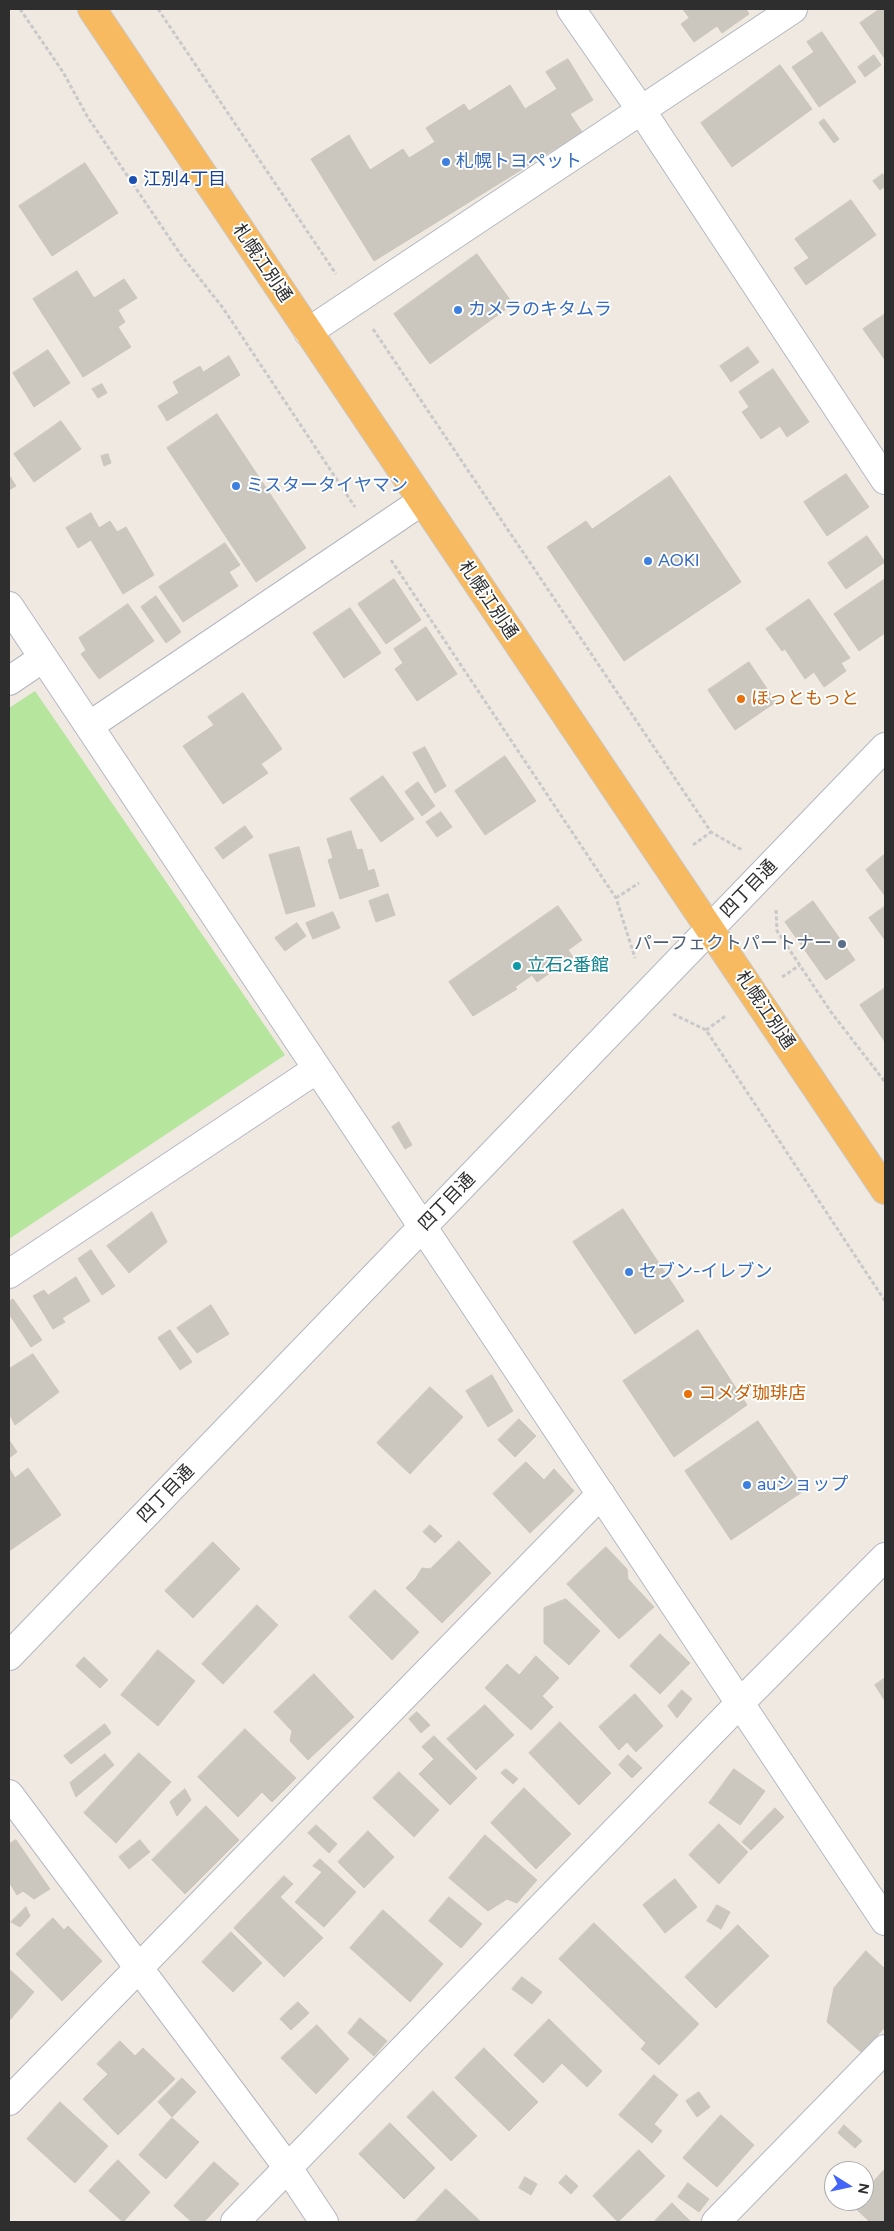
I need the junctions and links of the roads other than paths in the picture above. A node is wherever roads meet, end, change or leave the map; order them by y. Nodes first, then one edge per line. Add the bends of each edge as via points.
1 (92, 9) edge
2 (571, 9) edge
3 (793, 9) edge
4 (641, 110) junction
5 (308, 332) junction
6 (885, 480) edge
7 (422, 501) junction
8 (9, 606) edge
9 (43, 658) junction
10 (9, 681) edge
11 (89, 726) junction
12 (885, 747) edge
13 (710, 930) junction
14 (317, 1069) junction
15 (885, 1190) edge
16 (423, 1228) junction
17 (9, 1274) edge
18 (600, 1494) junction
19 (885, 1557) edge
20 (9, 1656) edge
21 (740, 1703) junction
22 (9, 1794) edge
23 (885, 1921) edge
24 (140, 1968) junction
25 (885, 2049) edge
26 (9, 2101) edge
27 (288, 2168) junction
28 (235, 2222) edge
29 (324, 2222) edge
30 (716, 2222) edge

1 - 5 highway, 札幌江別通
2 - 4 street
3 - 4 street
4 - 5 street
4 - 6 street
5 - 7 highway, 札幌江別通
7 - 11 street
7 - 13 highway, 札幌江別通
8 - 9 street
9 - 10 street
9 - 11 street
11 - 14 street
12 - 13 street, 四丁目通
13 - 15 highway, 札幌江別通
13 - 16 street, 四丁目通
14 - 16 street
14 - 17 street
16 - 18 street
16 - 20 street, 四丁目通
18 - 21 street
18 - 24 street
19 - 21 street
21 - 23 street
21 - 27 street
22 - 24 street
24 - 26 street
24 - 27 street
25 - 30 street
27 - 28 street
27 - 29 street

